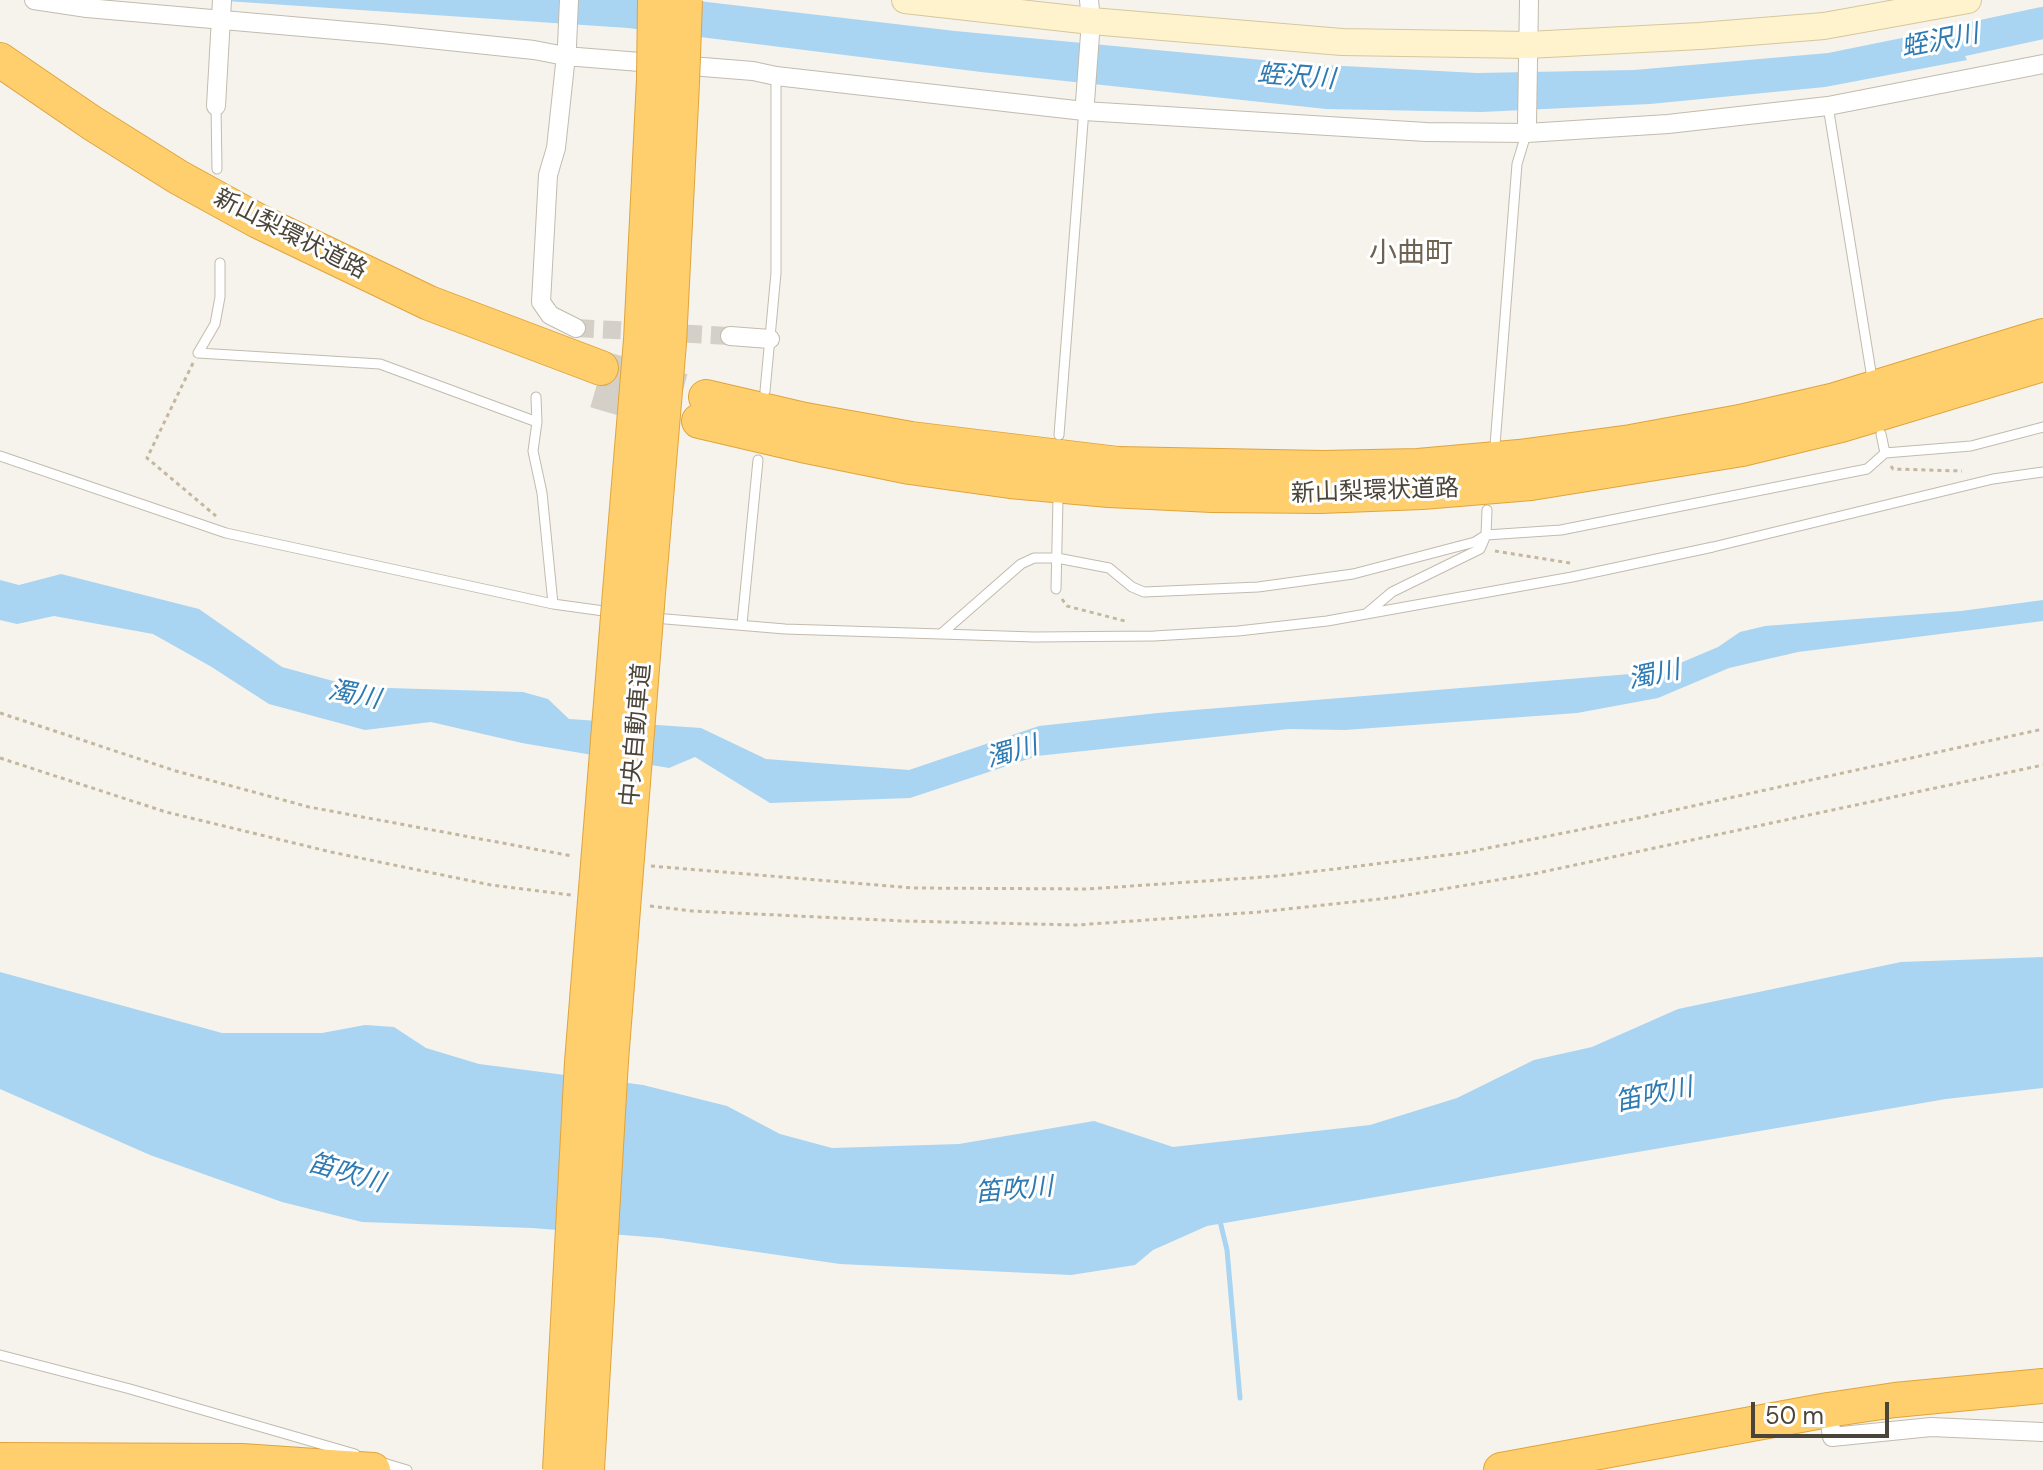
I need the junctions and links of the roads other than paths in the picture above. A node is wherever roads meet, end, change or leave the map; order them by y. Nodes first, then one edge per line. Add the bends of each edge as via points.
1 (34, 0) edge
2 (569, 0) edge
3 (655, 0) edge
4 (685, 0) edge
5 (905, 0) edge
6 (1529, 0) edge
7 (1955, 2) edge
8 (222, 9) edge
9 (1090, 17) edge
10 (1528, 49) junction
11 (566, 51) junction
12 (0, 60) edge
13 (2043, 64) edge
14 (776, 76) junction
15 (668, 81) junction
16 (0, 89) edge
17 (216, 106) joint
18 (1085, 106) junction
19 (1828, 106) junction
20 (1527, 128) junction
21 (217, 169) dead end
22 (220, 263) dead end
23 (576, 328) tunnel mouth
24 (730, 336) tunnel mouth
25 (2043, 336) edge
26 (770, 339) junction
27 (2043, 364) edge
28 (1871, 372) dead end
29 (765, 391) dead end
30 (536, 397) dead end
31 (537, 422) junction
32 (2043, 427) edge
33 (1881, 434) dead end
34 (1059, 435) dead end
35 (1495, 445) dead end
36 (1885, 453) junction
37 (0, 456) edge
38 (758, 460) dead end
39 (2043, 472) edge
40 (1058, 498) dead end
41 (1487, 510) dead end
42 (1486, 535) junction
43 (1057, 558) junction
44 (1056, 589) road end
45 (553, 604) junction
46 (632, 610) junction
47 (1365, 615) junction
48 (742, 624) junction
49 (941, 634) junction
50 (0, 1355) edge
51 (2043, 1386) edge
52 (1828, 1410) junction
53 (2043, 1432) edge
54 (0, 1460) edge
55 (373, 1470) edge
56 (407, 1470) edge
57 (560, 1470) edge
58 (587, 1470) edge
59 (1501, 1470) edge

1 - 8 street via 87,8
2 - 11 street
3 - 15 highway, 中央自動車道, bridge
4 - 15 highway, 中央自動車道, bridge
5 - 9 street
6 - 10 street
7 - 10 street via 1824,26
8 - 11 street
8 - 17 street
9 - 10 street via 1342,42
9 - 18 street
10 - 20 street
11 - 14 street
11 - 23 street via 556,148 548,175 541,302 547,319
12 - 16 highway, 新山梨環状道路 via 178,177 258,221 598,379 507,359 271,252 165,195
13 - 19 street
14 - 18 street
14 - 26 lane via 776,273
15 - 46 highway, 中央自動車道 via 641,340
17 - 21 lane
18 - 20 street via 1426,132
18 - 34 lane
19 - 20 street via 1668,124
19 - 28 lane
20 - 35 lane via 1517,164
22 - 31 lane via 215,324 198,353 380,364
24 - 26 street
25 - 27 highway, 新山梨環状道路 via 1835,400 1740,422 1631,442 1418,466 1118,464 703,409 802,445 910,467 1109,490 1320,496 1531,483 1742,449
26 - 29 lane
30 - 31 lane
31 - 45 lane via 533,451
32 - 36 lane via 1971,446
33 - 36 lane
36 - 42 lane via 1867,469 1561,530
37 - 45 lane via 226,533
38 - 48 lane
39 - 47 lane via 1993,479 1601,571
40 - 43 lane
41 - 42 lane
42 - 43 lane via 1353,574 1258,587 1144,592 1109,568
42 - 47 lane via 1480,549 1392,592
43 - 44 lane
43 - 49 lane via 1021,564
45 - 46 lane
46 - 48 lane
46 - 57 highway, 中央自動車道, bridge via 582,1062
46 - 58 highway, 中央自動車道, bridge
47 - 49 lane via 1154,636
48 - 49 lane
50 - 56 lane
51 - 52 highway
52 - 53 street via 1832,1437 1931,1427
52 - 59 highway
54 - 55 highway via 242,1461

